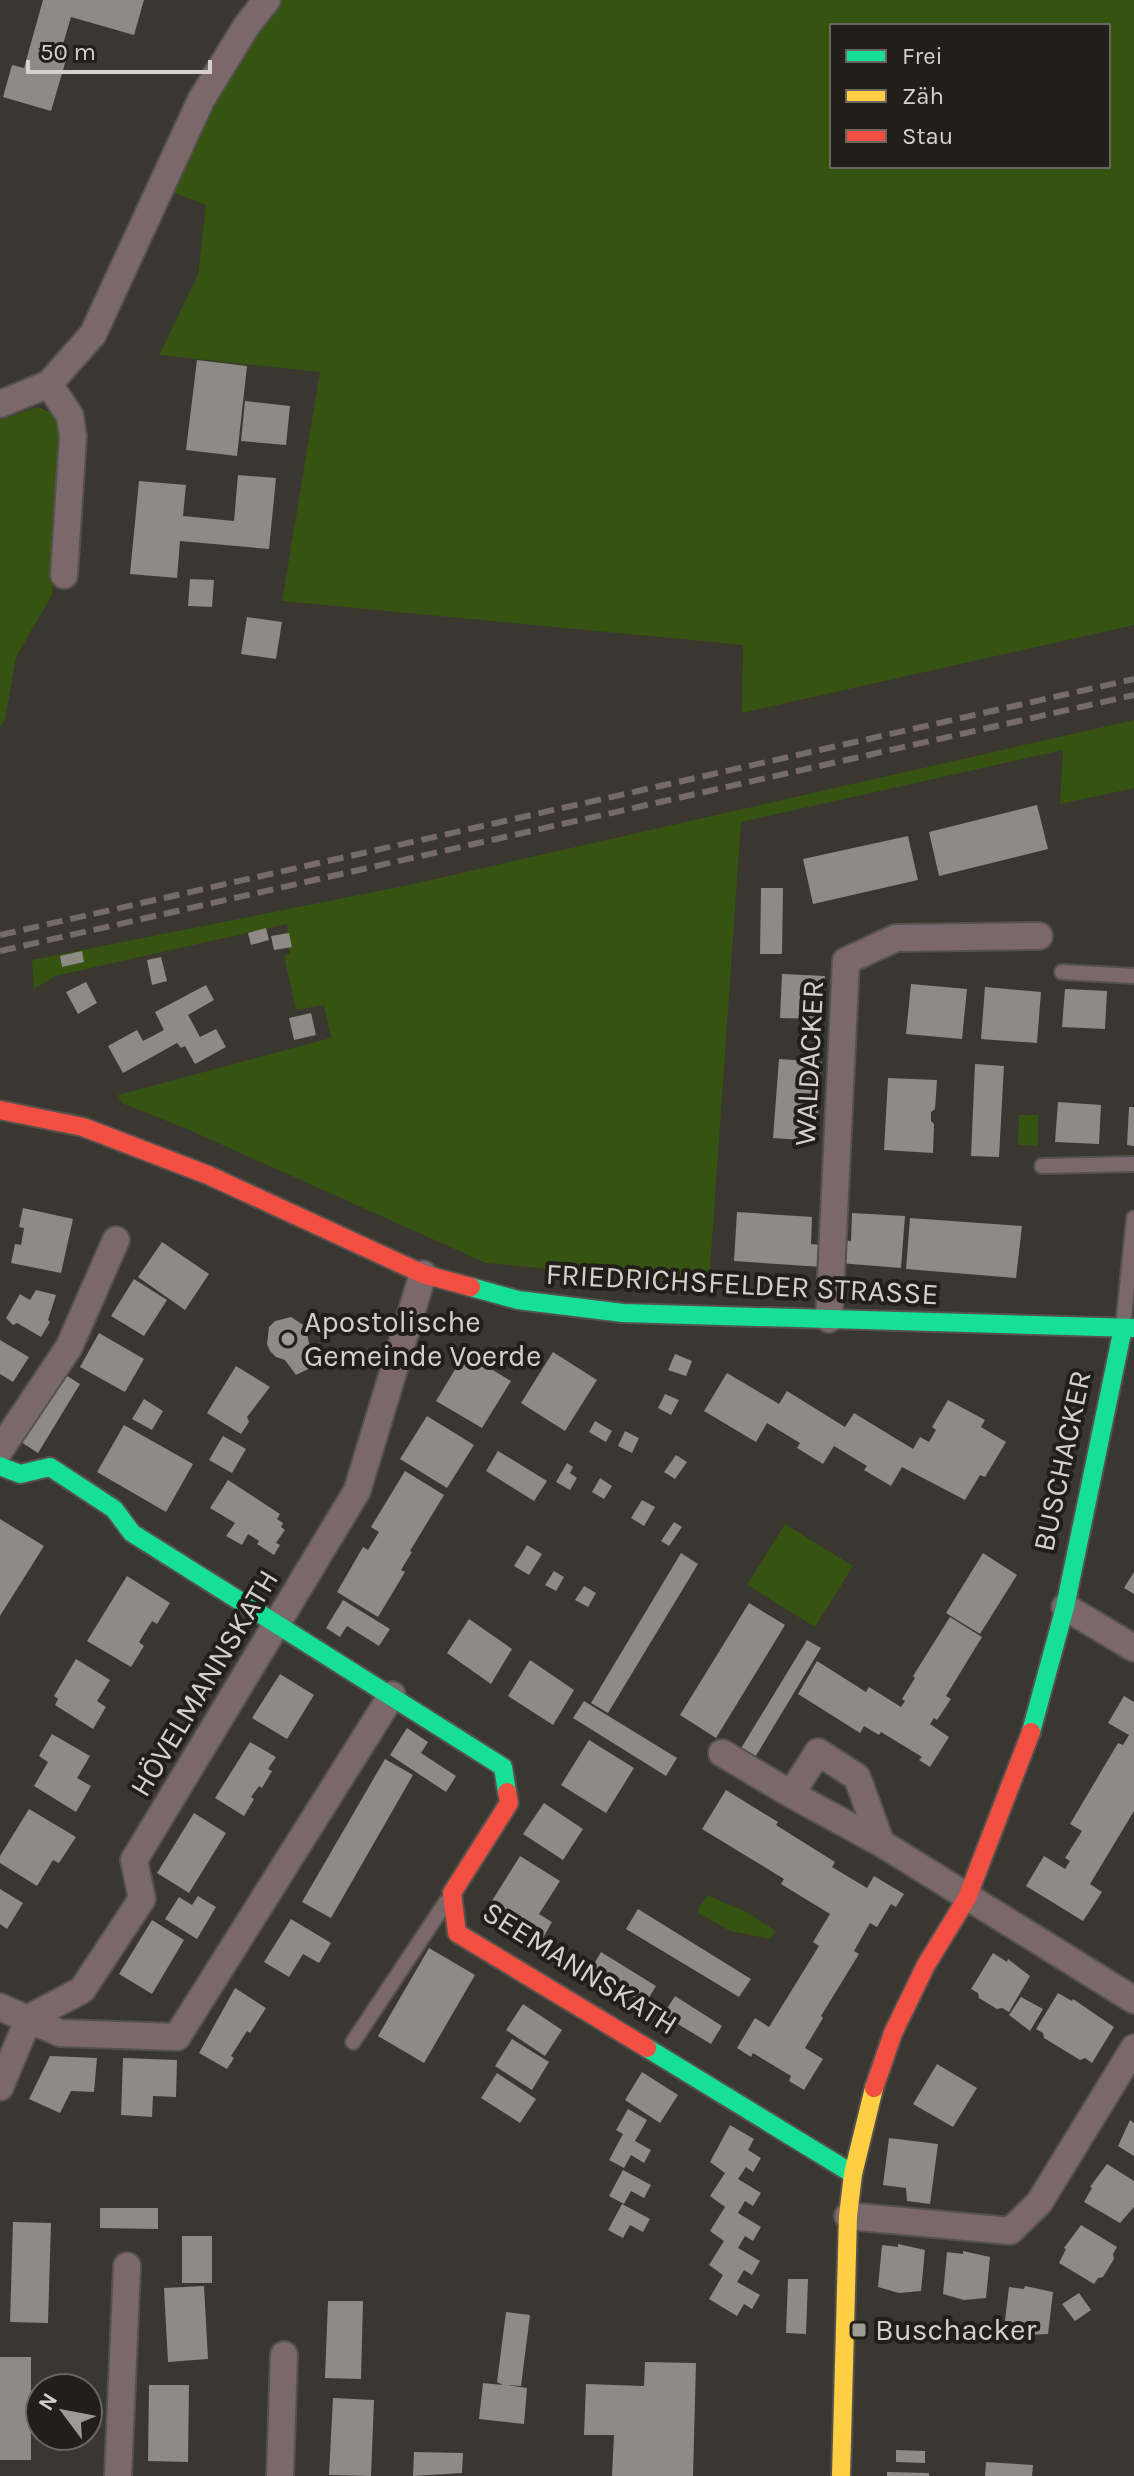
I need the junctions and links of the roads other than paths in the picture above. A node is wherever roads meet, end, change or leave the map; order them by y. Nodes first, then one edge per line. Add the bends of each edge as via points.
1 (267, 0) edge
2 (49, 384) junction
3 (0, 404) edge
4 (64, 575) dead end
5 (1039, 936) dead end
6 (1062, 972) dead end
7 (1134, 976) edge
8 (0, 1110) edge
9 (1134, 1164) edge
10 (1042, 1166) dead end
11 (1134, 1218) edge
12 (116, 1240) dead end
13 (423, 1274) junction
14 (829, 1319) junction
15 (1128, 1328) edge
16 (0, 1450) edge
17 (0, 1466) edge
18 (1065, 1607) junction
19 (277, 1623) junction
20 (1134, 1648) edge
21 (392, 1695) junction
22 (722, 1753) dead end
23 (791, 1794) junction
24 (881, 1843) junction
25 (452, 1893) junction
26 (967, 1898) junction
27 (1134, 2000) edge
28 (0, 2007) edge
29 (29, 2018) junction
30 (353, 2042) dead end
31 (1134, 2048) edge
32 (0, 2087) edge
33 (853, 2174) junction
34 (848, 2216) junction
35 (127, 2266) dead end
36 (284, 2355) dead end
37 (118, 2476) edge
38 (280, 2476) edge
39 (841, 2476) edge

1 - 2 street via 201,100 93,334
2 - 3 street
2 - 4 street via 70,416 73,436
5 - 14 street, WALDACKER via 896,938 846,961
6 - 7 lane
8 - 13 street, FRIEDRICHSFELDER STRASSE via 83,1127 208,1175
9 - 10 lane
11 - 15 lane
12 - 16 street via 69,1347
13 - 14 street, FRIEDRICHSFELDER STRASSE via 518,1300 623,1313
13 - 19 street, HÖVELMANNSKATH via 357,1491
14 - 15 street, FRIEDRICHSFELDER STRASSE
15 - 18 street, BUSCHACKER
17 - 19 street, SEEMANNSKATH via 20,1474 50,1467 114,1509 132,1533
18 - 20 street
18 - 26 street, BUSCHACKER via 1037,1716
19 - 21 street, SEEMANNSKATH
19 - 29 street, HÖVELMANNSKATH via 134,1860 142,1899 82,1990
21 - 25 street, SEEMANNSKATH via 503,1767 509,1803
21 - 29 street via 177,2037 60,2033
22 - 23 street
23 - 24 street
23 - 24 street via 818,1752 857,1777
24 - 26 street
25 - 30 lane
25 - 33 street, SEEMANNSKATH via 457,1933
26 - 27 street
26 - 33 street, BUSCHACKER via 893,2033 869,2102
28 - 29 street
29 - 32 street
31 - 34 street via 1039,2203 1010,2231
33 - 34 street, BUSCHACKER
34 - 39 street, BUSCHACKER
35 - 37 street
36 - 38 street

